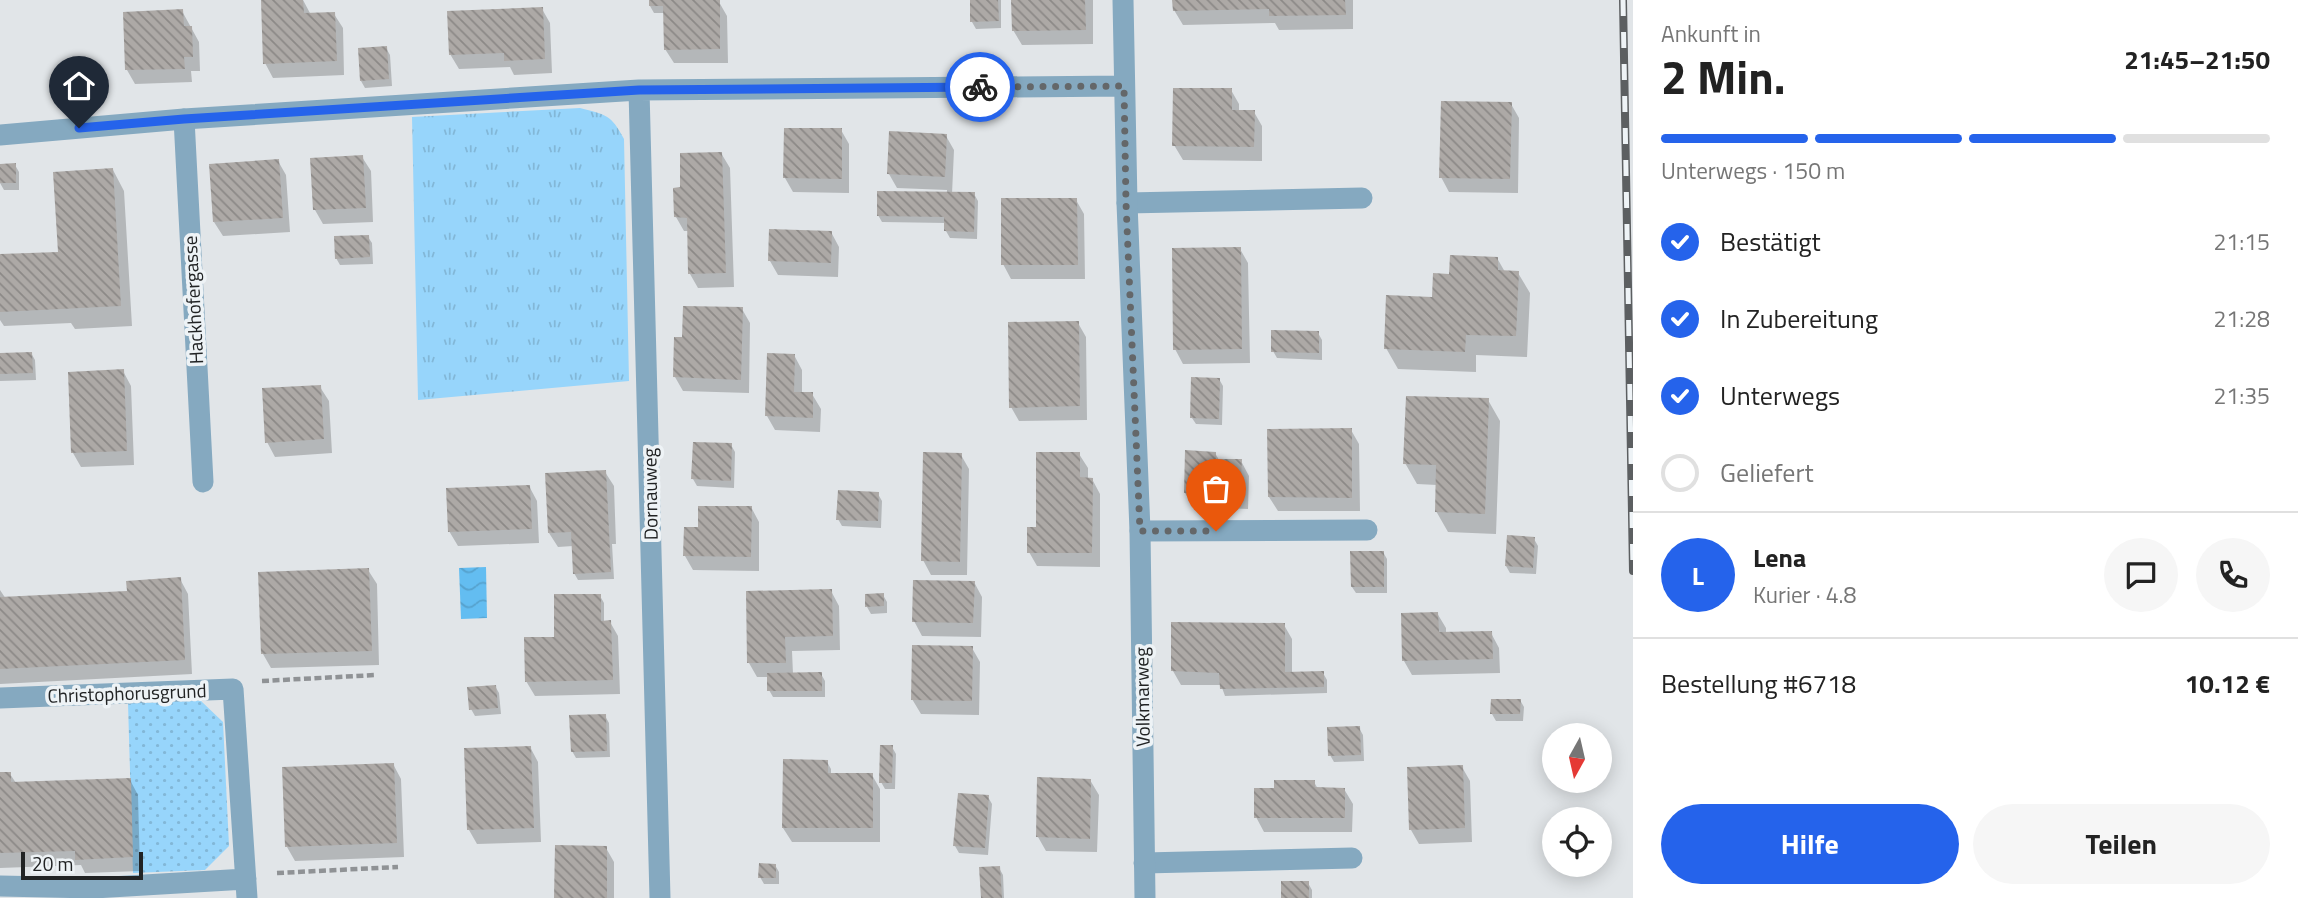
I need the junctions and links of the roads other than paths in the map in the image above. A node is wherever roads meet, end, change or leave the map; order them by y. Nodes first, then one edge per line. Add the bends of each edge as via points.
1 (1123, 0) edge
2 (1124, 86) junction
3 (639, 90) junction
4 (184, 119) junction
5 (0, 135) edge
6 (1362, 198) dead end
7 (1126, 203) junction
8 (203, 482) dead end
9 (1367, 530) dead end
10 (1140, 531) junction
11 (0, 698) edge
12 (1352, 858) dead end
13 (1144, 863) junction
14 (0, 886) edge
15 (246, 888) edge
16 (660, 898) edge
17 (1145, 898) edge

1 - 2 street, Volkmarweg
2 - 3 street
2 - 7 street, Volkmarweg
3 - 4 street
3 - 16 street, Dornauweg
4 - 5 street
4 - 8 street, Hackhofergasse
6 - 7 street
7 - 10 street, Volkmarweg
9 - 10 street
10 - 13 street, Volkmarweg
11 - 15 street, Christophorusgrund via 233,690
12 - 13 street
13 - 17 street, Volkmarweg
14 - 15 street

